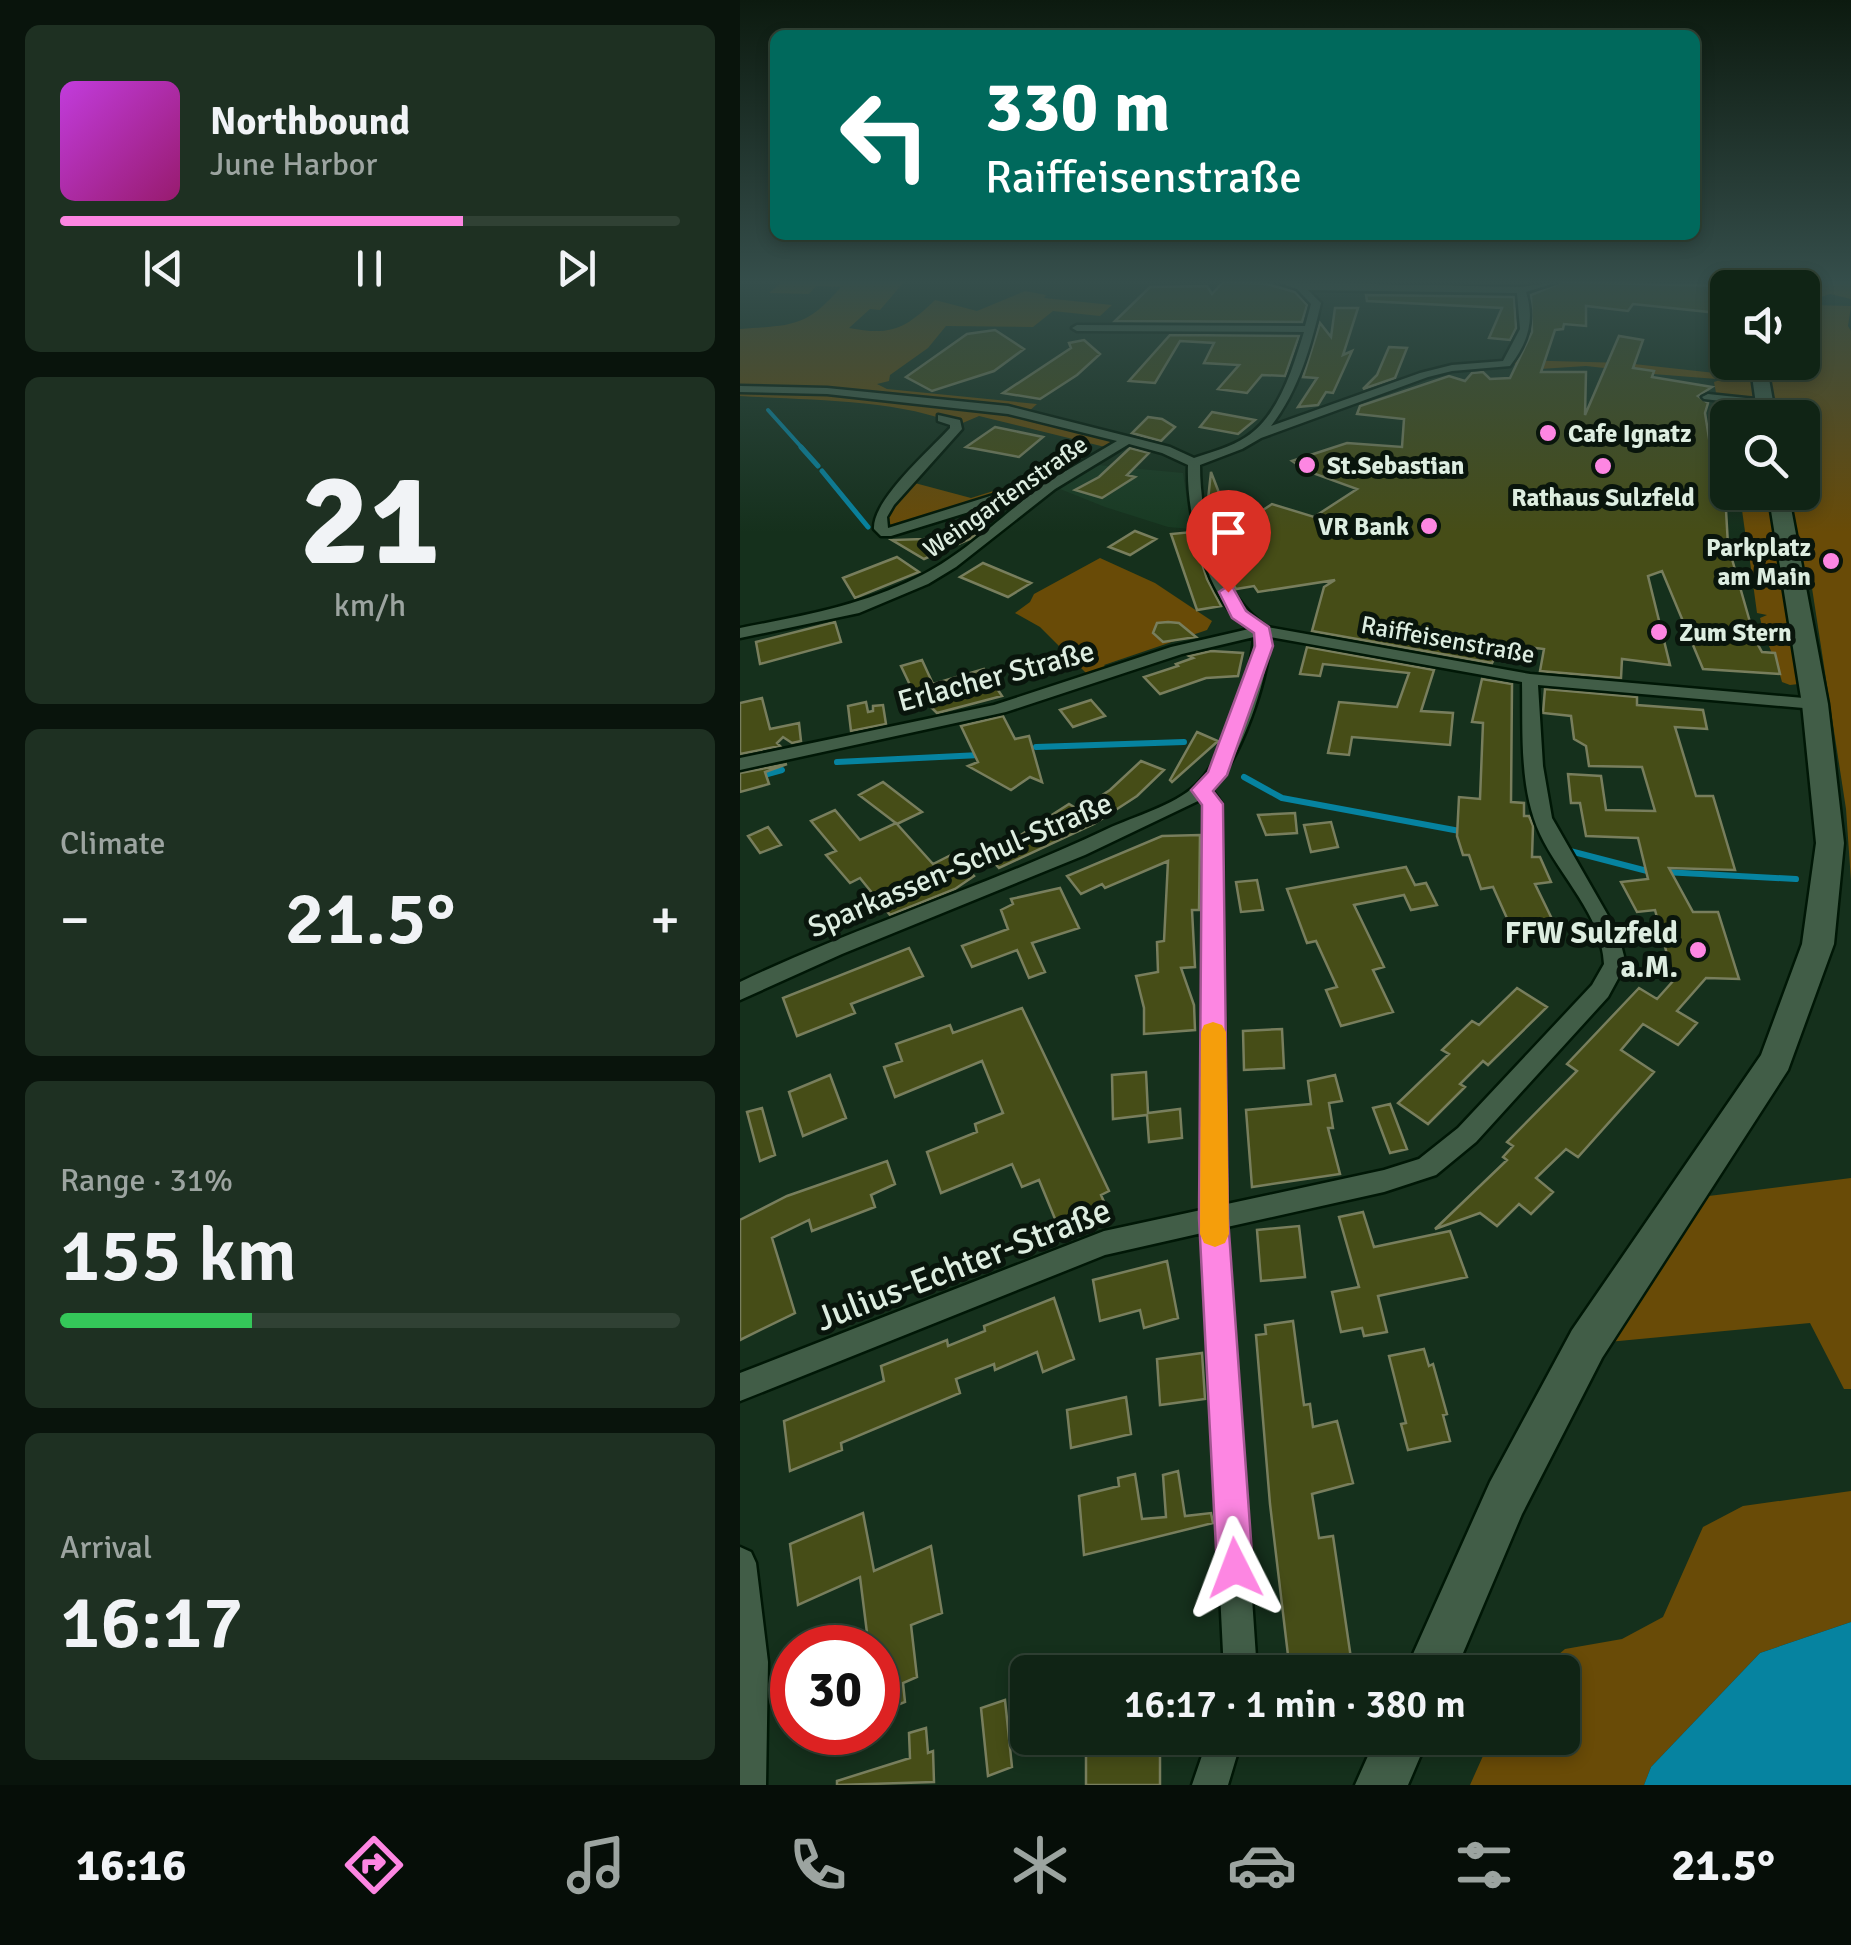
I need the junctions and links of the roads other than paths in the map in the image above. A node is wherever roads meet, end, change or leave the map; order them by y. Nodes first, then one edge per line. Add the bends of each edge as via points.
1 (1296, 365) edge
2 (1488, 365) edge
3 (740, 389) edge
4 (1708, 396) dead end
5 (1725, 400) edge
6 (942, 418) dead end
7 (1257, 436) junction
8 (1124, 442) junction
9 (1194, 464) junction
10 (1050, 486) junction
11 (1781, 510) edge
12 (1262, 631) junction
13 (740, 633) edge
14 (1530, 678) junction
15 (1814, 704) junction
16 (740, 764) edge
17 (1202, 790) junction
18 (740, 992) edge
19 (1214, 1218) junction
20 (740, 1387) edge
21 (740, 1563) edge
22 (1239, 1655) edge
23 (1437, 1655) edge
24 (1220, 1755) edge
25 (1394, 1755) edge
26 (748, 1785) edge
27 (1210, 1785) edge
28 (1381, 1785) edge

1 - 7 street
2 - 7 street via 1424,375
3 - 8 street via 990,407
4 - 5 street
6 - 10 street via 956,422 956,429 880,517 886,533
7 - 9 street
8 - 9 street
8 - 10 street, Weingartenstraße
9 - 12 street via 1192,489 1216,569 1238,614
10 - 13 street, Weingartenstraße via 922,581 854,610
11 - 15 main road
12 - 14 street, Raiffeisenstraße
12 - 16 street, Erlacher Straße via 1226,636 1034,699
12 - 17 street via 1258,666 1217,775
14 - 15 street, Raiffeisenstraße
14 - 19 street, Julius-Echter-Straße via 1544,820 1562,863 1610,932 1616,964 1600,991 1467,1135 1426,1167
15 - 23 main road via 1830,843 1818,944 1776,1060 1587,1344 1506,1498
17 - 18 street, Sparkassen-Schul-Straße via 1088,847
17 - 19 street via 1212,804
19 - 20 street, Julius-Echter-Straße via 1104,1242
19 - 22 street
21 - 26 street via 750,1662
24 - 27 street
25 - 28 main road

